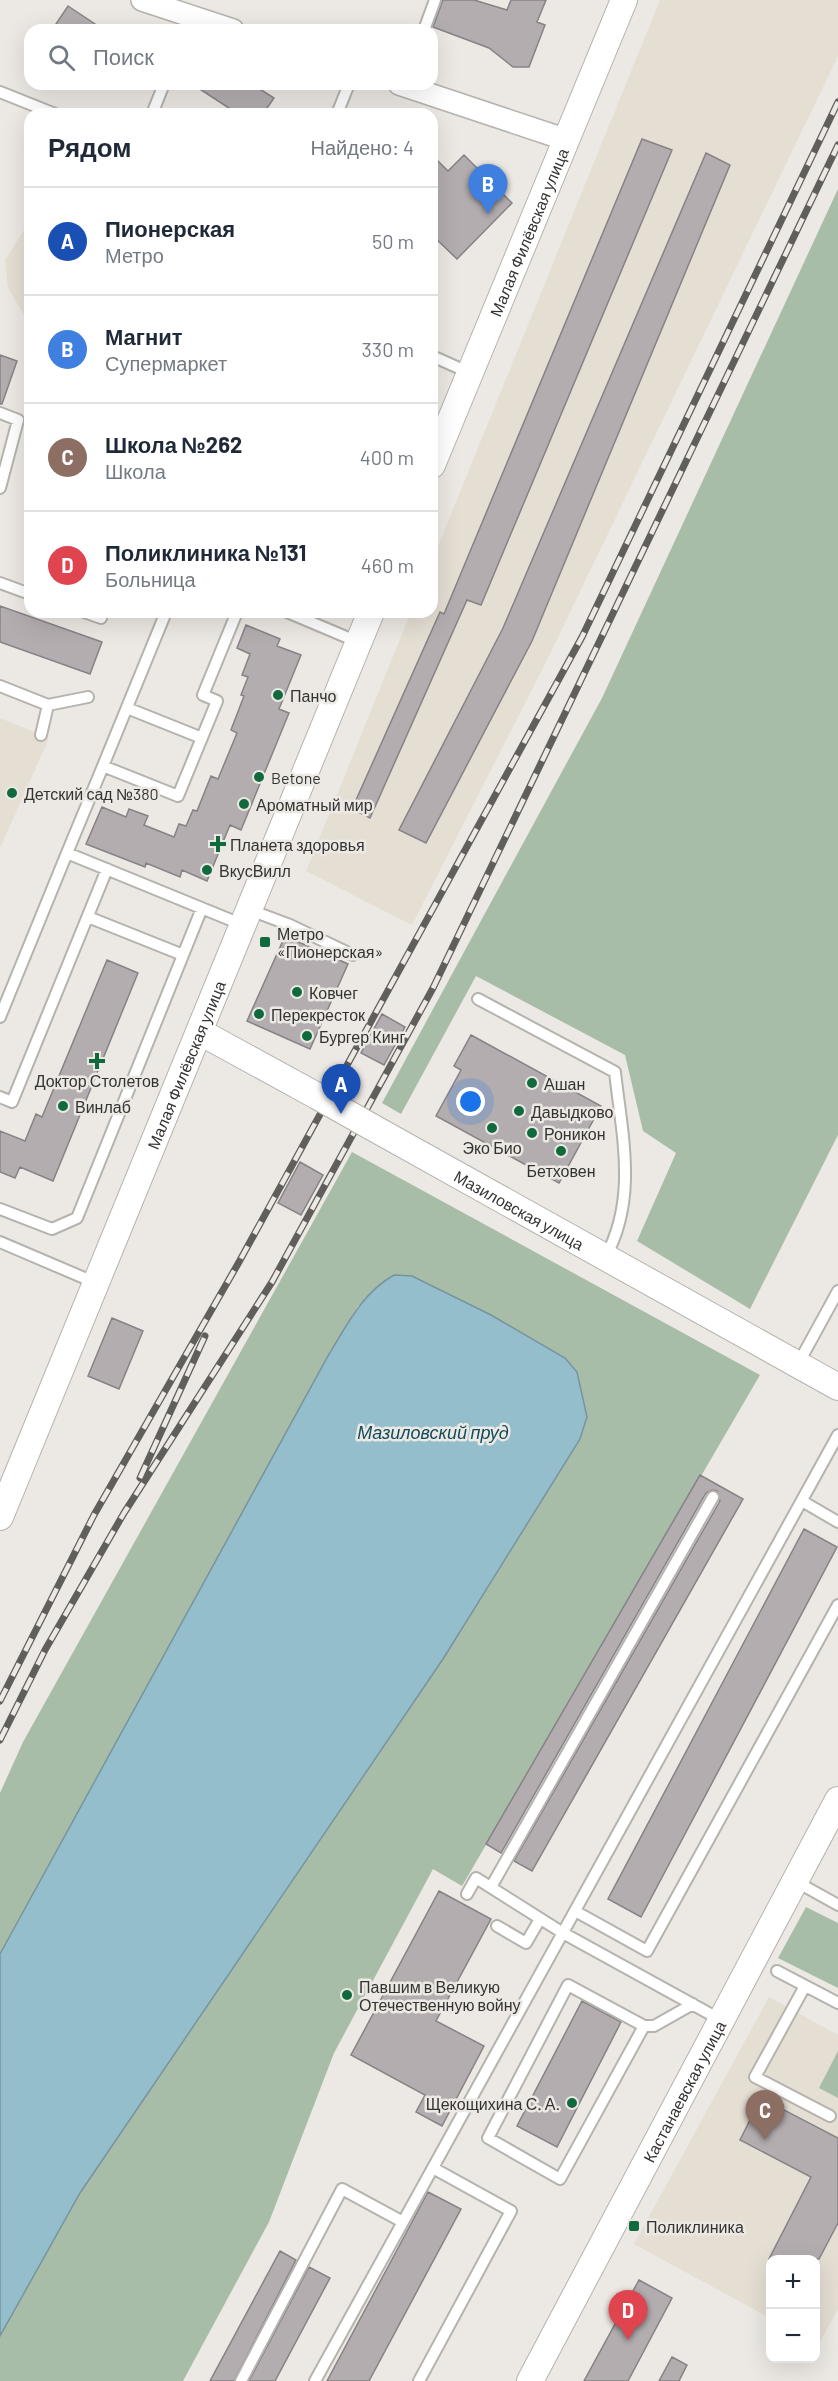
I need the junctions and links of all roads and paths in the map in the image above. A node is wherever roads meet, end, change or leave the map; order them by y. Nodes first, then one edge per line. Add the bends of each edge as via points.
1 (142, 0) edge
2 (435, 0) edge
3 (624, 0) edge
4 (166, 4) edge
5 (203, 24) edge
6 (426, 24) edge
7 (162, 90) edge
8 (347, 90) edge
9 (421, 90) edge
10 (0, 92) edge
11 (40, 108) edge
12 (154, 108) edge
13 (339, 108) edge
14 (567, 140) junction
15 (438, 359) edge
16 (471, 373) junction
17 (0, 413) edge
18 (438, 451) edge
19 (0, 488) edge
20 (0, 584) edge
21 (24, 592) edge
22 (164, 618) edge
23 (235, 618) edge
24 (301, 618) edge
25 (368, 618) edge
26 (358, 642) junction
27 (0, 686) edge
28 (88, 698) dead end
29 (48, 705) junction
30 (127, 708) junction
31 (41, 735) dead end
32 (202, 738) junction
33 (103, 766) junction
34 (67, 853) junction
35 (107, 869) junction
36 (202, 908) junction
37 (88, 917) junction
38 (247, 918) junction
39 (183, 955) junction
40 (352, 955) dead end
41 (478, 999) dead end
42 (0, 1017) edge
43 (200, 1032) junction
44 (0, 1097) edge
45 (0, 1209) edge
46 (0, 1242) edge
47 (605, 1258) junction
48 (96, 1283) junction
49 (838, 1291) edge
50 (798, 1364) junction
51 (838, 1387) edge
52 (838, 1435) edge
53 (815, 1478) junction
54 (826, 1482) dead end
55 (713, 1497) dead end
56 (802, 1501) junction
57 (0, 1517) edge
58 (838, 1522) edge
59 (838, 1605) edge
60 (838, 1800) edge
61 (795, 1881) junction
62 (491, 1887) junction
63 (467, 1894) dead end
64 (838, 1905) edge
65 (575, 1911) junction
66 (540, 1919) junction
67 (496, 1926) dead end
68 (563, 1933) junction
69 (777, 1971) dead end
70 (805, 1986) junction
71 (838, 2003) edge
72 (693, 2004) junction
73 (721, 2020) junction
74 (644, 2026) junction
75 (830, 2116) dead end
76 (433, 2168) junction
77 (403, 2222) junction
78 (241, 2381) edge
79 (315, 2381) edge
80 (419, 2381) edge
81 (530, 2381) edge

1 - 4 street
2 - 6 lane
3 - 14 street, Малая Филёвская улица
4 - 5 street via 188,21
7 - 12 lane
8 - 13 lane
9 - 14 street
10 - 11 lane
14 - 16 street, Малая Филёвская улица
15 - 16 lane
16 - 18 street, Малая Филёвская улица
17 - 19 lane via 18,420
20 - 21 lane
22 - 30 lane
23 - 32 lane via 203,695 217,701
24 - 26 lane
25 - 26 street, Малая Филёвская улица
26 - 38 street, Малая Филёвская улица
27 - 29 lane
28 - 29 lane
29 - 31 lane
30 - 32 lane
30 - 33 lane
32 - 33 lane via 178,796
33 - 34 lane
34 - 35 lane
34 - 42 lane
35 - 36 lane
35 - 37 lane
36 - 38 lane
36 - 39 lane
37 - 39 lane
37 - 44 lane via 12,1102
38 - 40 lane via 290,925
38 - 43 street, Малая Филёвская улица
39 - 45 lane via 76,1218 52,1229
41 - 47 lane via 615,1072 627,1185 615,1240
43 - 47 street, Мазиловская улица, bridge
43 - 48 street, Малая Филёвская улица
46 - 48 lane
47 - 50 street, Мазиловская улица
48 - 57 street, Малая Филёвская улица
49 - 50 lane
50 - 51 street, Мазиловская улица
52 - 53 lane
53 - 54 lane
53 - 56 lane
55 - 62 lane
56 - 58 lane
56 - 65 lane
59 - 65 lane via 647,1951
60 - 61 street, Кастанаевская улица
61 - 64 lane
61 - 73 street, Кастанаевская улица
62 - 63 lane via 476,1878
62 - 66 lane
65 - 68 lane
66 - 67 lane via 526,1943
66 - 68 lane
68 - 72 lane
68 - 76 lane
69 - 70 lane
70 - 71 lane
70 - 75 lane via 755,2077
72 - 73 lane
72 - 74 lane via 654,2026
73 - 81 street, Кастанаевская улица
74 - 74 lane via 560,2180 488,2138 568,1985
76 - 77 lane
76 - 80 lane via 511,2211
77 - 78 lane via 342,2189
77 - 79 lane

